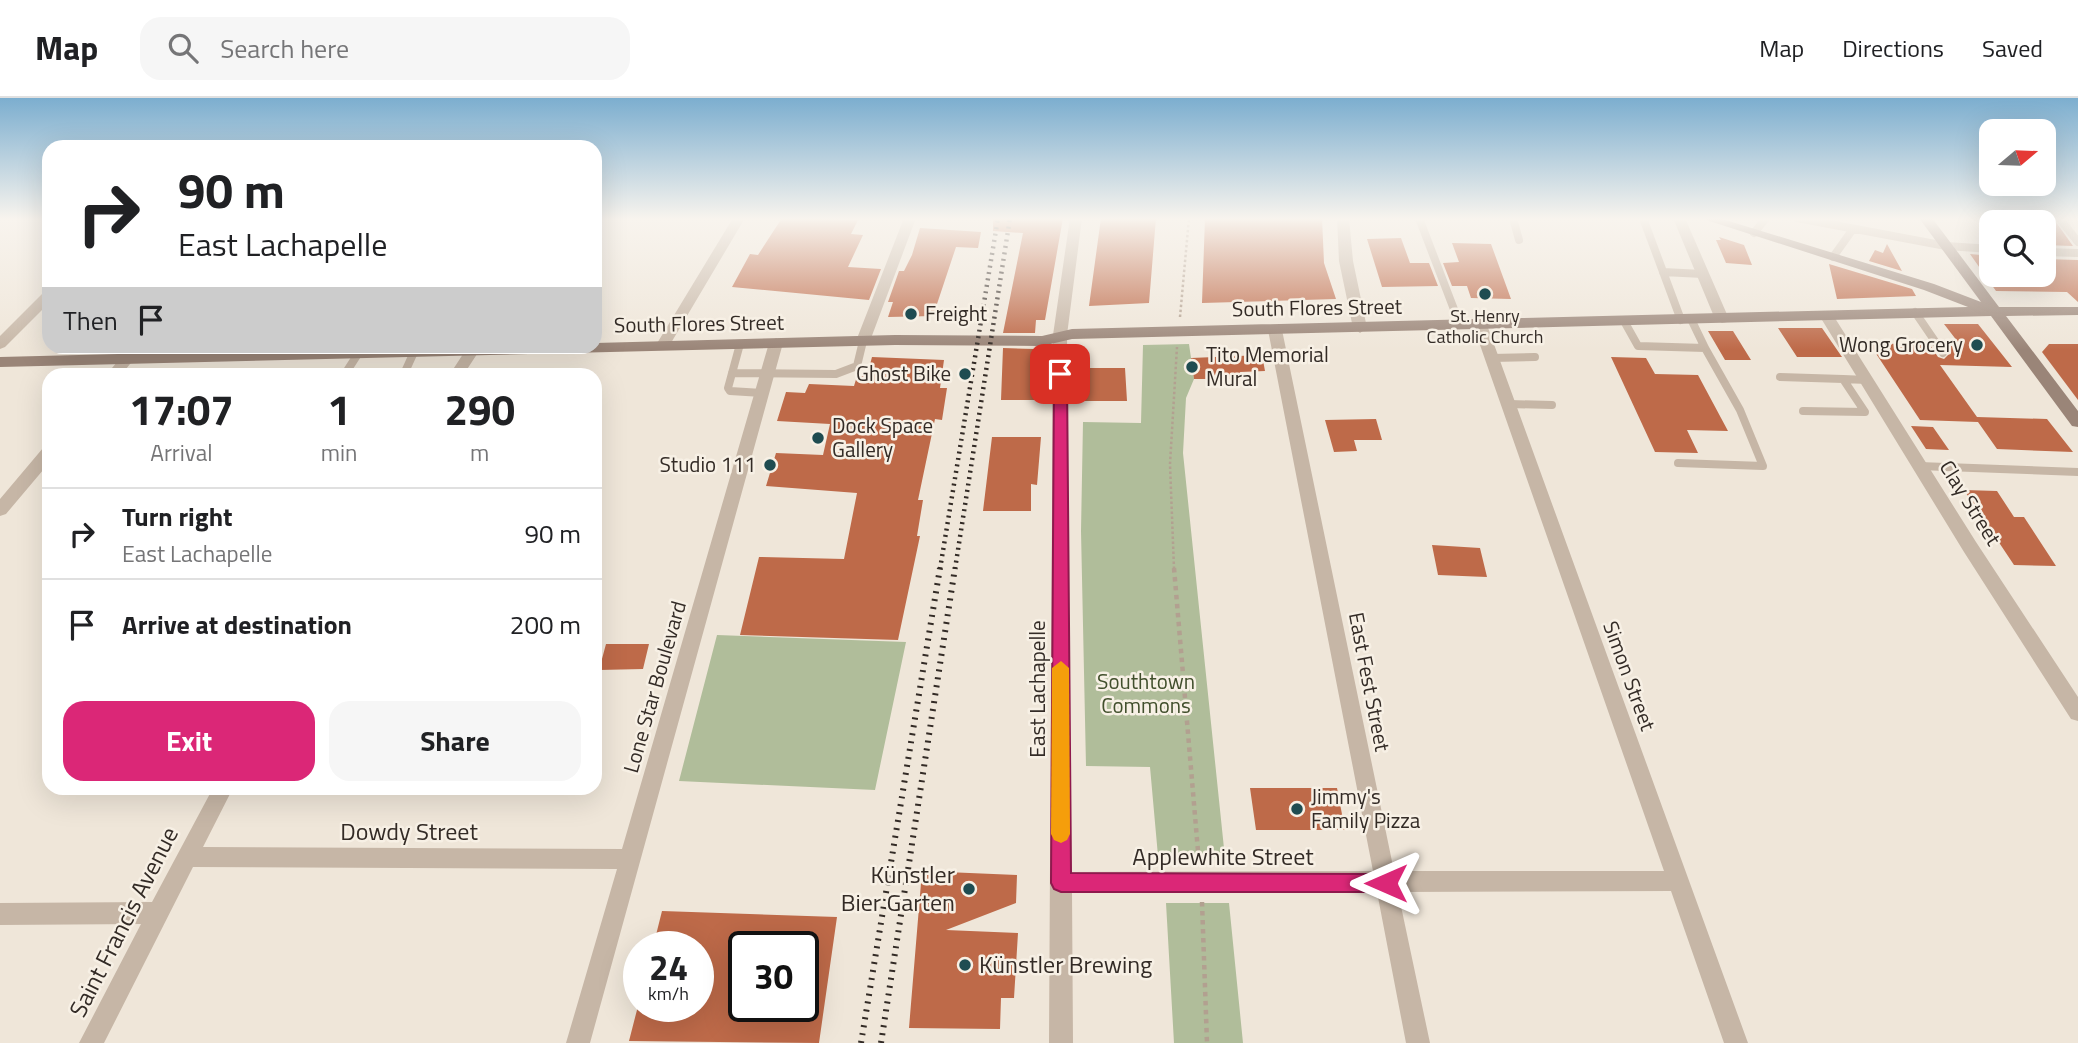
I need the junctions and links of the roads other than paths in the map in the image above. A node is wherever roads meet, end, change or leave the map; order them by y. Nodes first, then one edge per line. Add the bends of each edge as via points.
1 (713, 262) edge
2 (893, 262) edge
3 (1070, 262) edge
4 (1346, 262) edge
5 (1440, 262) edge
6 (1659, 262) edge
7 (1698, 262) edge
8 (1849, 262) edge
9 (1957, 262) edge
10 (1663, 272) junction
11 (1703, 274) junction
12 (42, 302) edge
13 (1915, 312) junction
14 (1993, 312) junction
15 (2078, 312) edge
16 (1826, 315) junction
17 (1722, 319) junction
18 (1686, 320) junction
19 (1624, 321) junction
20 (1470, 325) junction
21 (1360, 328) junction
22 (1275, 330) junction
23 (1060, 335) junction
24 (863, 341) junction
25 (776, 343) junction
26 (0, 344) edge
27 (740, 344) junction
28 (663, 345) junction
29 (602, 346) edge
30 (1705, 348) junction
31 (1943, 353) dead end
32 (181, 354) edge
33 (1535, 357) dead end
34 (1492, 358) junction
35 (127, 359) junction
36 (0, 362) edge
37 (119, 368) edge
38 (732, 373) junction
39 (767, 373) junction
40 (1780, 377) dead end
41 (1843, 379) junction
42 (1867, 380) junction
43 (762, 393) junction
44 (1508, 404) junction
45 (1552, 405) dead end
46 (1803, 411) dead end
47 (2078, 422) edge
48 (42, 461) edge
49 (1678, 463) dead end
50 (1919, 466) junction
51 (2078, 472) edge
52 (0, 510) edge
53 (2078, 713) edge
54 (219, 795) edge
55 (187, 857) junction
56 (630, 859) junction
57 (1678, 881) junction
58 (1061, 883) junction
59 (1386, 883) junction
60 (158, 913) junction
61 (0, 914) edge
62 (91, 1043) edge
63 (578, 1043) edge
64 (1061, 1043) edge
65 (1418, 1043) edge
66 (1736, 1043) edge

1 - 28 street
2 - 24 street
3 - 23 street, East Lachapelle
4 - 21 street
5 - 20 lane
6 - 10 lane
7 - 11 street
8 - 14 main road
9 - 14 main road
10 - 11 lane
10 - 18 lane
11 - 17 street
12 - 26 street
13 - 14 main road, South Flores Street
13 - 16 main road, South Flores Street
13 - 31 lane
14 - 15 main road, South Flores Street
14 - 47 main road
16 - 17 main road, South Flores Street
16 - 42 street, Clay Street
17 - 18 main road, South Flores Street
18 - 19 main road, South Flores Street
18 - 30 lane
19 - 20 main road, South Flores Street
19 - 30 lane via 1638,346
20 - 21 main road, South Flores Street
20 - 34 street, Simon Street
21 - 22 main road, South Flores Street
22 - 23 main road, South Flores Street
22 - 59 street, East Fest Street
23 - 24 main road, South Flores Street via 1042,341
23 - 58 street, East Lachapelle
24 - 25 main road, South Flores Street
24 - 39 lane via 857,366 836,374
25 - 27 main road, South Flores Street
25 - 39 street, Lone Star Boulevard
27 - 28 main road, South Flores Street
27 - 38 lane
28 - 29 main road, South Flores Street
30 - 49 lane via 1740,410 1763,466
32 - 35 main road, South Flores Street
33 - 34 lane
34 - 44 street, Simon Street
35 - 36 main road, South Flores Street
35 - 37 street
38 - 39 lane
38 - 43 lane via 730,391
39 - 43 street, Lone Star Boulevard
40 - 41 lane
41 - 42 lane
41 - 46 lane via 1865,412
42 - 50 street, Clay Street
43 - 56 street, Lone Star Boulevard
44 - 45 lane
44 - 57 street, Simon Street
48 - 52 street
50 - 51 lane
50 - 53 street, Clay Street
54 - 55 street, Saint Francis Avenue
55 - 56 street, Dowdy Street
55 - 60 street, Saint Francis Avenue
56 - 63 street, Lone Star Boulevard
57 - 59 street, Applewhite Street
57 - 66 street, Simon Street
58 - 59 street, Applewhite Street
58 - 64 street, East Lachapelle
59 - 65 street, East Fest Street
60 - 61 street
60 - 62 street, Saint Francis Avenue

